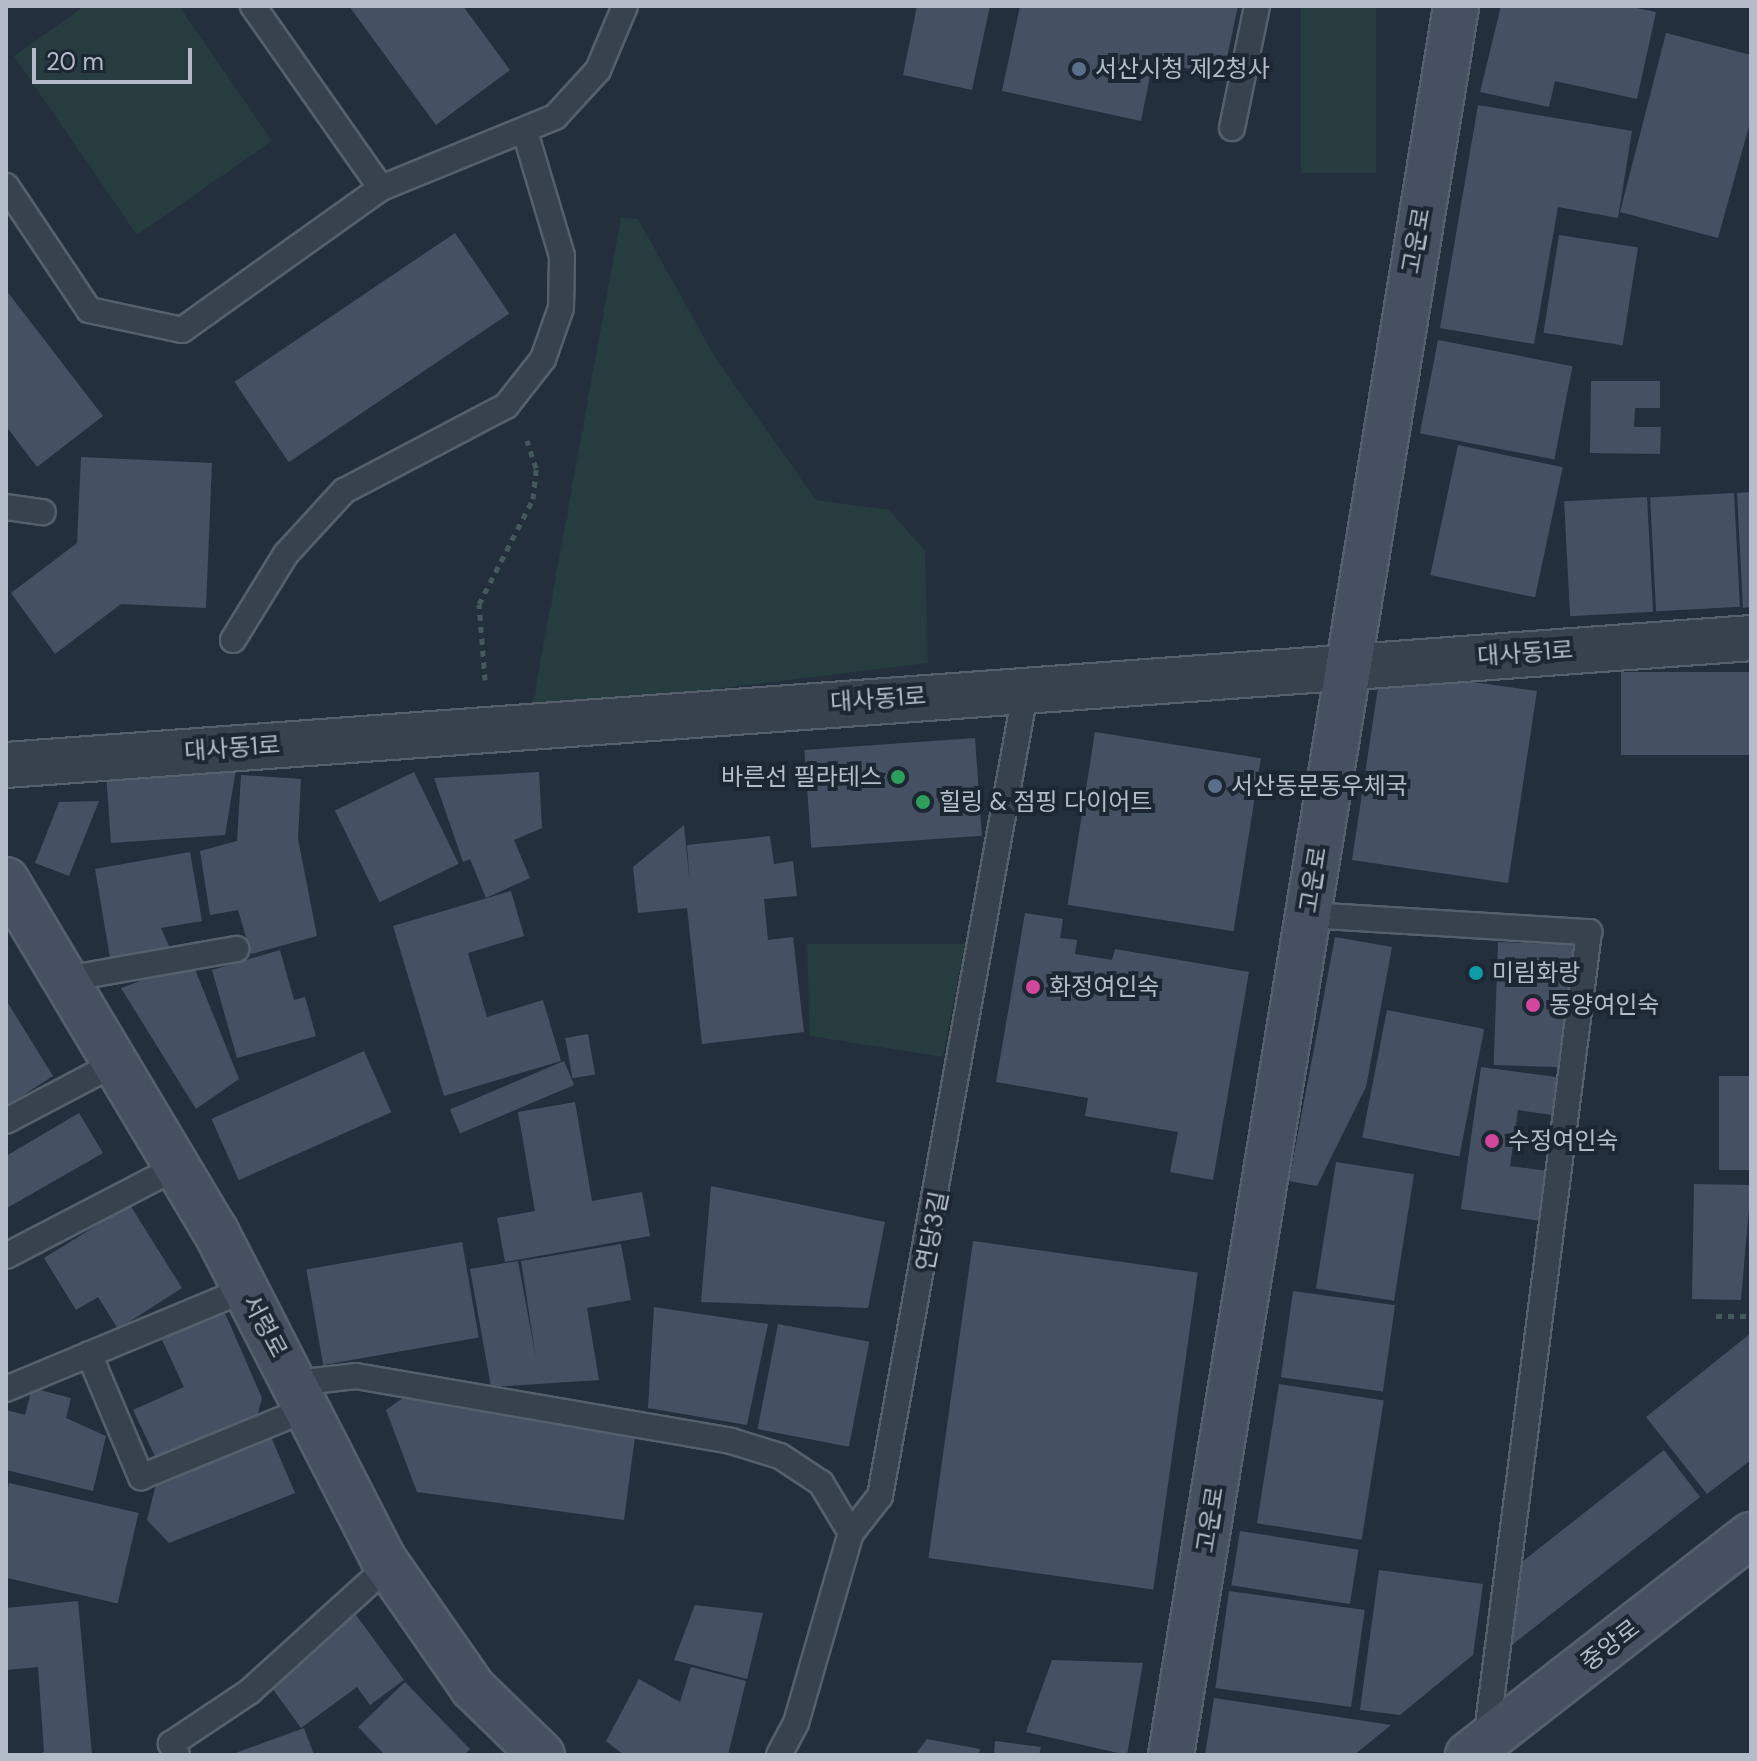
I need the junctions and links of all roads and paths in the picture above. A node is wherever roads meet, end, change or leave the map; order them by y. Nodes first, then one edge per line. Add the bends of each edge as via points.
1 (253, 6) edge
2 (625, 6) edge
3 (1257, 6) edge
4 (1456, 6) edge
5 (1232, 128) dead end
6 (526, 135) junction
7 (6, 186) edge
8 (381, 188) junction
9 (506, 406) junction
10 (6, 507) edge
11 (43, 512) dead end
12 (1751, 638) edge
13 (233, 640) dead end
14 (1348, 664) junction
15 (1026, 688) junction
16 (497, 728) junction
17 (6, 765) edge
18 (6, 880) edge
19 (1308, 915) junction
20 (236, 949) dead end
21 (66, 979) junction
22 (116, 1063) junction
23 (6, 1121) edge
24 (179, 1166) junction
25 (6, 1256) edge
26 (246, 1289) junction
27 (1716, 1316) dead end
28 (1751, 1316) edge
29 (89, 1354) junction
30 (6, 1389) edge
31 (301, 1396) junction
32 (851, 1533) junction
33 (1751, 1535) edge
34 (388, 1566) junction
35 (1477, 1748) edge
36 (177, 1755) edge
37 (542, 1755) edge
38 (779, 1755) edge
39 (1171, 1755) edge

1 - 8 lane
2 - 6 lane via 598,70 555,117
3 - 5 lane
4 - 14 street, 고운로
6 - 8 lane
6 - 9 lane via 559,241 562,291 551,346
7 - 8 lane via 89,310 182,330
9 - 13 lane via 344,491 286,554
9 - 16 path via 532,450 536,479 525,519 479,604 478,654
10 - 11 lane
12 - 14 street, 대사동1로
14 - 15 street, 대사동1로
14 - 19 street, 고운로
15 - 16 street, 대사동1로
15 - 32 lane, 연당3길 via 880,1496
16 - 17 street, 대사동1로
18 - 21 street, 서령로
19 - 35 lane via 1589,932
19 - 39 street, 고운로
20 - 21 lane
21 - 22 street, 서령로
22 - 23 lane
22 - 24 street, 서령로
24 - 25 lane
24 - 26 street, 서령로
26 - 29 lane
26 - 31 street, 서령로
27 - 28 path
29 - 30 lane
29 - 31 lane via 141,1477
31 - 32 lane via 356,1376 731,1441 780,1456 821,1483
31 - 34 street, 서령로
32 - 38 lane, 연당3길 via 796,1723
33 - 35 street, 중앙로
34 - 36 lane via 249,1692 171,1744
34 - 37 street, 서령로 via 473,1688

